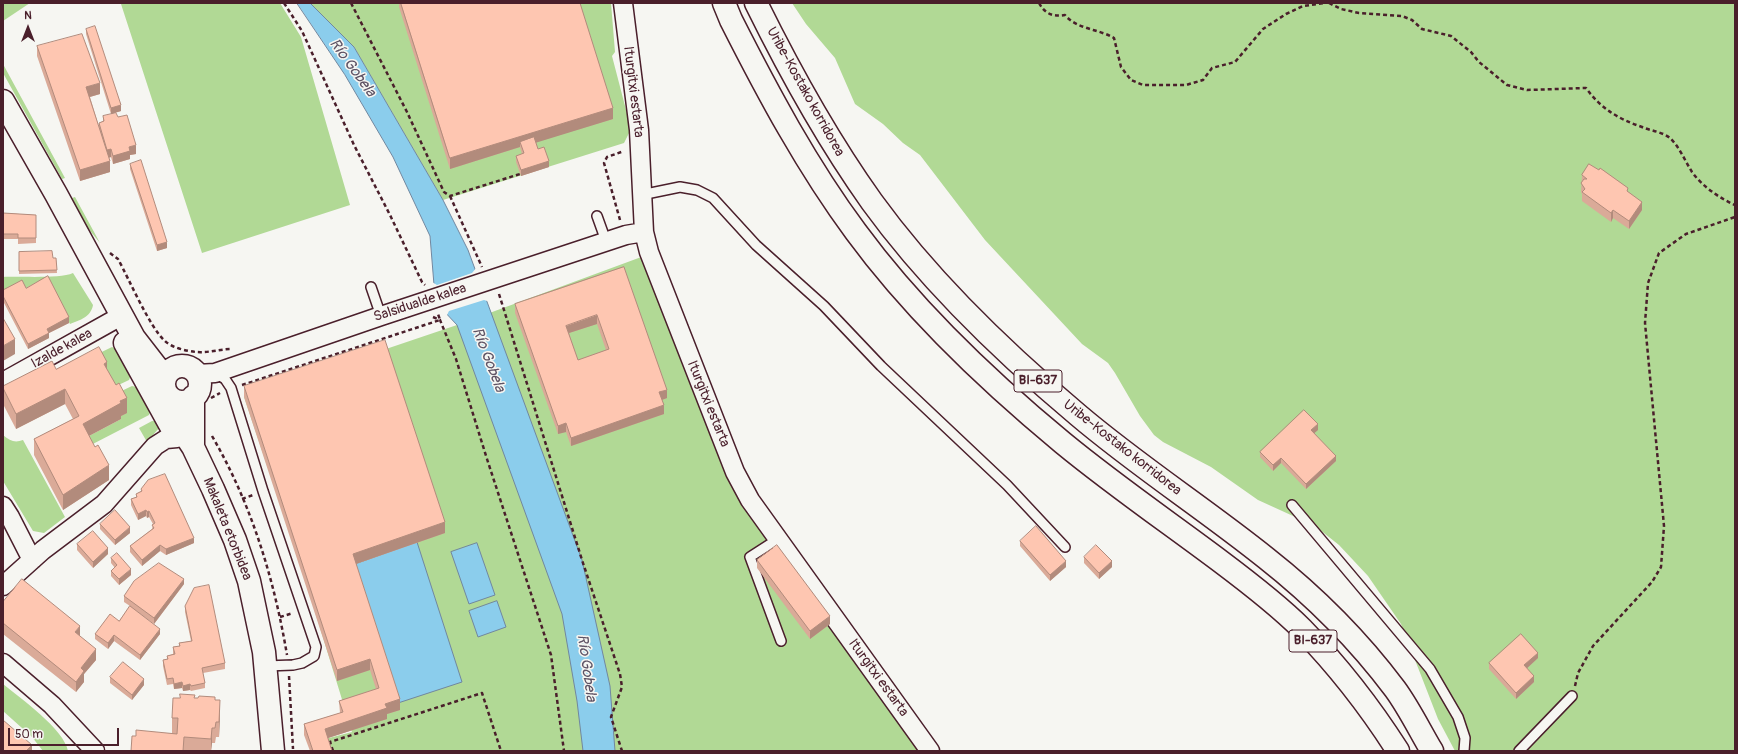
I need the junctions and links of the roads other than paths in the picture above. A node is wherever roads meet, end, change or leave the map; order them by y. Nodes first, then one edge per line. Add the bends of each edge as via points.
1 (623, 3) edge
2 (724, 3) edge
3 (756, 3) edge
4 (3, 101) edge
5 (641, 195) junction
6 (597, 216) dead end
7 (644, 232) junction
8 (606, 241) junction
9 (371, 287) dead end
10 (121, 316) junction
11 (380, 316) junction
12 (202, 377) junction
13 (3, 382) edge
14 (196, 400) junction
15 (189, 448) junction
16 (3, 506) edge
17 (1292, 506) dead end
18 (778, 539) junction
19 (1065, 547) dead end
20 (32, 560) junction
21 (3, 586) edge
22 (781, 641) dead end
23 (3, 663) edge
24 (266, 666) junction
25 (1572, 696) road end
26 (269, 707) junction
27 (95, 751) edge
28 (262, 751) edge
29 (273, 751) edge
30 (281, 751) edge
31 (930, 751) edge
32 (1398, 751) edge
33 (1432, 751) edge
34 (1464, 751) edge
35 (1519, 751) edge

1 - 5 street, Iturgitxi estarta via 639,130
2 - 32 main road, Uribe-Kostako korridorea / BI-637 via 786,126 856,232 899,285 989,378 1063,443 1239,576 1300,627 1370,708
3 - 33 main road, Uribe-Kostako korridorea / BI-637 via 836,150 874,204 930,272 1013,359 1080,417 1268,559 1323,609 1396,691
4 - 10 main road
5 - 7 street, Iturgitxi estarta
5 - 19 lane via 680,186 697,190 713,198 756,245 824,306 881,366 1007,485
6 - 8 lane
7 - 8 street, Salsidualde kalea
7 - 18 street, Iturgitxi estarta via 649,252 735,472 750,500
8 - 11 street, Salsidualde kalea
9 - 11 lane
10 - 12 main road via 134,338 151,358
10 - 13 street, Izalde kalea
10 - 15 main road via 124,341
11 - 12 street, Salsidualde kalea
12 - 14 main road
12 - 14 main road via 164,389 167,394
12 - 24 lane via 263,491 316,647 314,656 302,663
14 - 15 main road via 173,412
15 - 20 street via 166,439 156,446 104,504
15 - 24 main road, Makaleta etorbidea via 235,540 249,581
16 - 20 street
17 - 34 lane via 1430,668 1458,717 1465,738
18 - 22 lane via 750,557
18 - 31 street, Iturgitxi estarta
20 - 21 street
23 - 27 street via 52,705
24 - 26 main road, Makaleta etorbidea
25 - 35 lane
26 - 28 main road
26 - 29 main road, Makaleta etorbidea
26 - 30 main road, Makaleta etorbidea via 280,735

